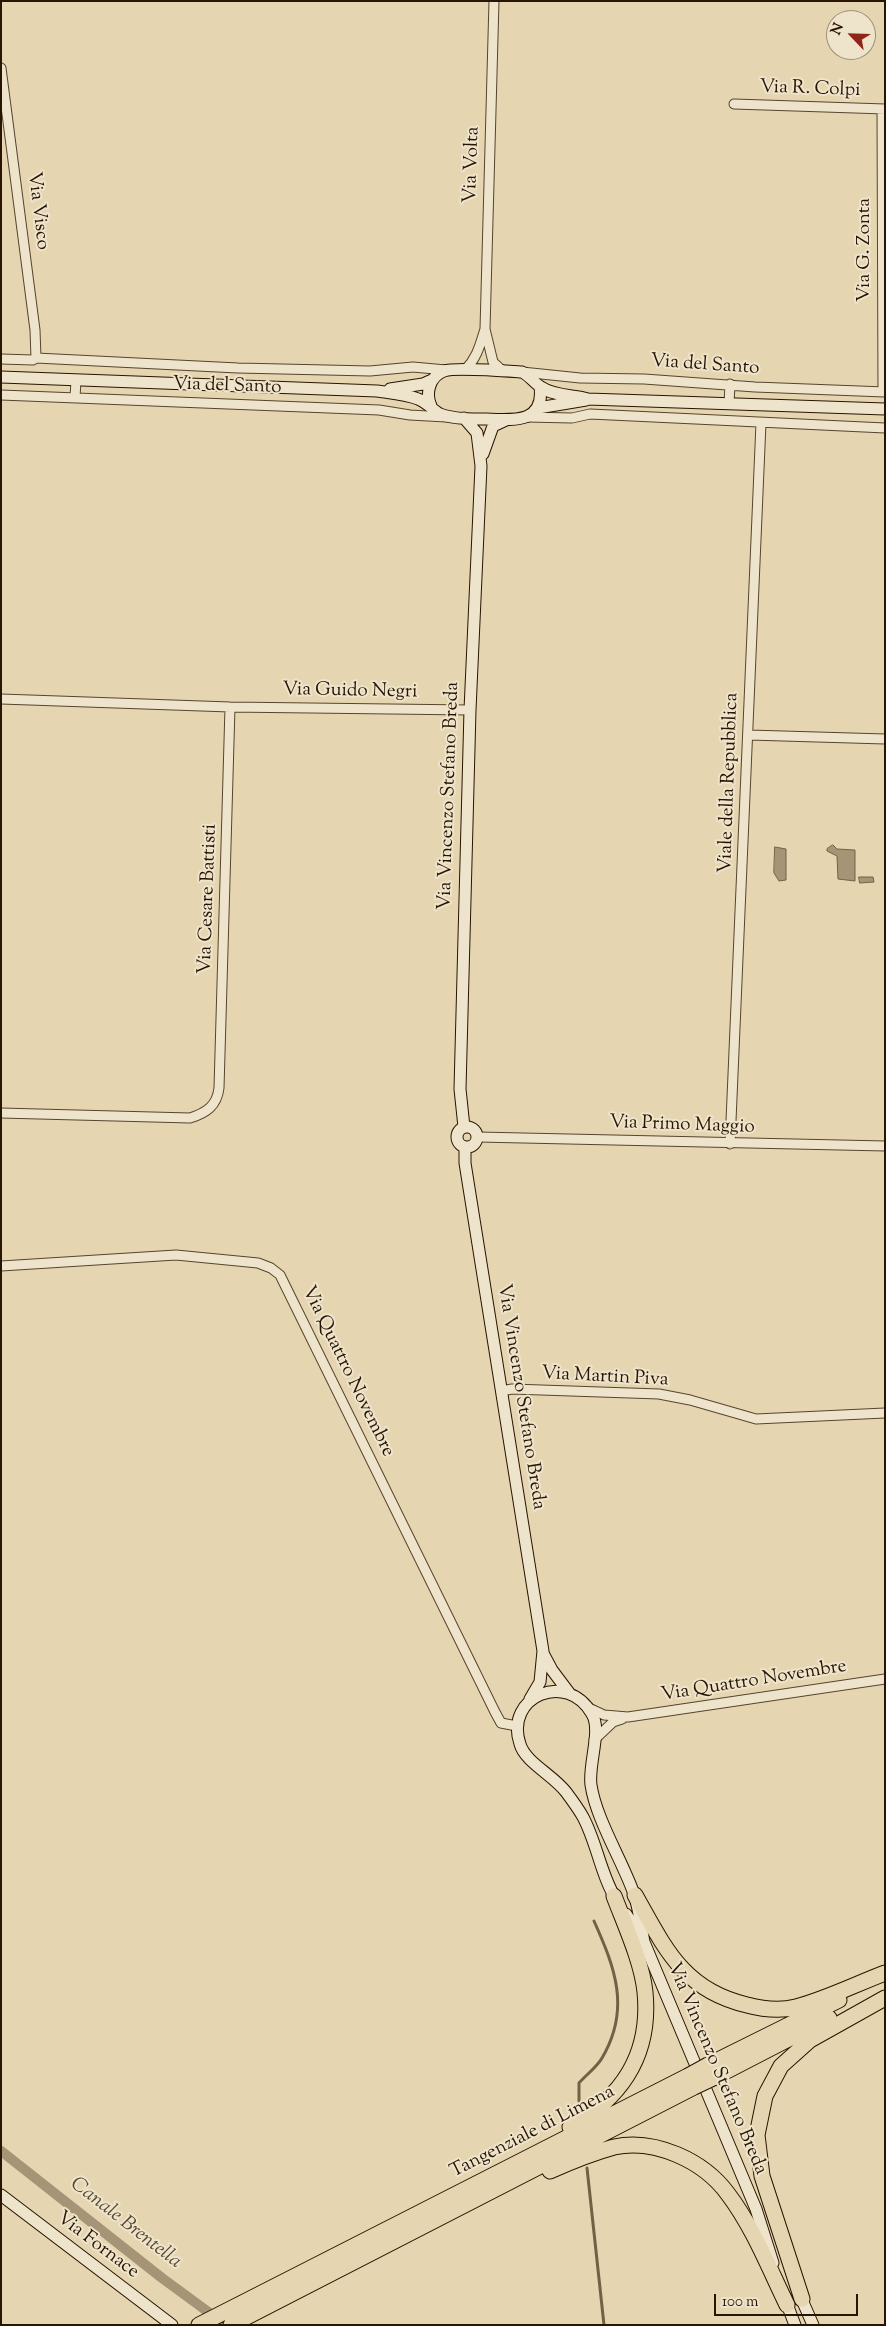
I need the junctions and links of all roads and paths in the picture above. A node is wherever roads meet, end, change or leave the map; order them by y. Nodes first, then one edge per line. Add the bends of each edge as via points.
1 (494, 1) edge
2 (1, 68) edge
3 (734, 104) dead end
4 (883, 109) edge
5 (485, 329) junction
6 (36, 358) junction
7 (1, 359) edge
8 (446, 370) junction
9 (465, 370) junction
10 (503, 371) junction
11 (522, 372) junction
12 (1, 377) edge
13 (76, 380) junction
14 (432, 380) junction
15 (730, 384) junction
16 (540, 387) junction
17 (376, 391) junction
18 (884, 392) edge
19 (1, 395) edge
20 (75, 398) junction
21 (588, 399) junction
22 (729, 404) junction
23 (431, 406) junction
24 (538, 408) junction
25 (885, 409) edge
26 (451, 417) junction
27 (526, 417) junction
28 (464, 418) junction
29 (506, 420) junction
30 (760, 423) junction
31 (885, 428) edge
32 (481, 466) junction
33 (1, 699) edge
34 (230, 707) junction
35 (470, 710) junction
36 (749, 735) junction
37 (885, 739) edge
38 (1, 1112) edge
39 (464, 1127) junction
40 (478, 1137) junction
41 (730, 1144) junction
42 (885, 1146) edge
43 (465, 1148) junction
44 (1, 1266) edge
45 (501, 1391) junction
46 (885, 1413) edge
47 (543, 1651) junction
48 (885, 1679) edge
49 (570, 1694) junction
50 (529, 1701) junction
51 (589, 1708) junction
52 (628, 1717) junction
53 (517, 1726) junction
54 (594, 1740) junction
55 (635, 1895) junction
56 (614, 1896) junction
57 (644, 1942) junction
58 (885, 1975) edge
59 (885, 1989) edge
60 (885, 1998) edge
61 (710, 2072) junction
62 (1, 2195) edge
63 (445, 2207) junction
64 (756, 2209) junction
65 (802, 2299) junction
66 (787, 2305) junction
67 (172, 2325) edge
68 (199, 2325) edge
69 (231, 2325) edge
70 (795, 2325) edge
71 (813, 2325) edge

1 - 5 street, Via Volta
2 - 6 street, Via Visco via 35,324
3 - 4 street, Via R. Colpi
4 - 18 street, Via G. Zonta
5 - 9 street via 479,351
5 - 10 street via 493,362
6 - 7 street
6 - 8 street via 238,368 370,371 413,367
8 - 9 street, Via del Santo
8 - 14 street
9 - 10 street, Via del Santo
10 - 11 street, Via del Santo
11 - 15 street, Via del Santo via 580,378 644,378
11 - 16 street
12 - 13 street
13 - 17 street
13 - 20 street
14 - 17 street
14 - 23 street via 429,387
15 - 18 street, Via del Santo
15 - 22 street
16 - 21 street
16 - 24 street via 542,399
17 - 23 street via 411,396
19 - 20 street, Via del Santo
20 - 26 street, Via del Santo via 378,410
21 - 22 street
21 - 24 street
22 - 25 street
23 - 26 street
24 - 27 street
26 - 28 street
27 - 29 street
27 - 30 street via 564,418 590,414
28 - 29 street
28 - 32 street, Via Vincenzo Stefano Breda via 477,433
29 - 32 street, Via Vincenzo Stefano Breda via 493,426 488,434
30 - 31 street
30 - 36 street, Viale della Repubblica
32 - 35 street, Via Vincenzo Stefano Breda
33 - 34 street
34 - 35 street, Via Guido Negri
34 - 38 street, Via Cesare Battisti via 218,1088 215,1101 203,1114 190,1118
35 - 39 street, Via Vincenzo Stefano Breda via 459,1099
36 - 37 street
36 - 41 street, Viale della Repubblica
39 - 40 street via 473,1128
39 - 43 street, Via Vincenzo Stefano Breda via 457,1136
40 - 41 street, Via Primo Maggio
40 - 43 street via 474,1145
41 - 42 street, Via Primo Maggio
43 - 45 street, Via Vincenzo Stefano Breda
44 - 53 street, Via Quattro Novembre via 176,1255 258,1263 280,1276 495,1712 501,1723
45 - 46 street, Via Martin Piva via 659,1394 756,1419
45 - 47 street, Via Vincenzo Stefano Breda
47 - 49 street, Via Vincenzo Stefano Breda
47 - 50 street, Via Vincenzo Stefano Breda via 540,1682
48 - 52 street, Via Quattro Novembre
49 - 50 street via 557,1690
49 - 51 street, Via Vincenzo Stefano Breda
50 - 53 street, Via Vincenzo Stefano Breda
51 - 52 street, Via Quattro Novembre
51 - 54 street, Via Vincenzo Stefano Breda via 594,1716
52 - 54 street, Via Quattro Novembre via 613,1722
53 - 56 street, Via Vincenzo Stefano Breda via 526,1755 558,1782 583,1817
54 - 55 street, Via Vincenzo Stefano Breda via 591,1786
55 - 57 street, Via Vincenzo Stefano Breda
55 - 58 highway via 679,1966 696,1983 728,2001 760,2009 795,2008
56 - 57 street, Via Vincenzo Stefano Breda
56 - 63 highway via 645,1990 645,2028 637,2060 612,2096 573,2125 478,2177
57 - 64 street, Via Vincenzo Stefano Breda
58 - 61 highway, Tangenziale di Limena
59 - 61 highway, Tangenziale di Limena
60 - 65 highway via 810,2040 781,2066 765,2096 757,2135 762,2176
61 - 63 highway, Tangenziale di Limena, bridge
62 - 67 street, Via Fornace
63 - 66 highway via 493,2198 584,2157 616,2147 654,2147 679,2155 708,2172 728,2194
63 - 68 highway, Tangenziale di Limena
63 - 69 highway, Tangenziale di Limena
64 - 65 street, Via Vincenzo Stefano Breda
64 - 66 street, Via Vincenzo Stefano Breda
65 - 71 street, Via Vincenzo Stefano Breda
66 - 70 street, Via Vincenzo Stefano Breda

